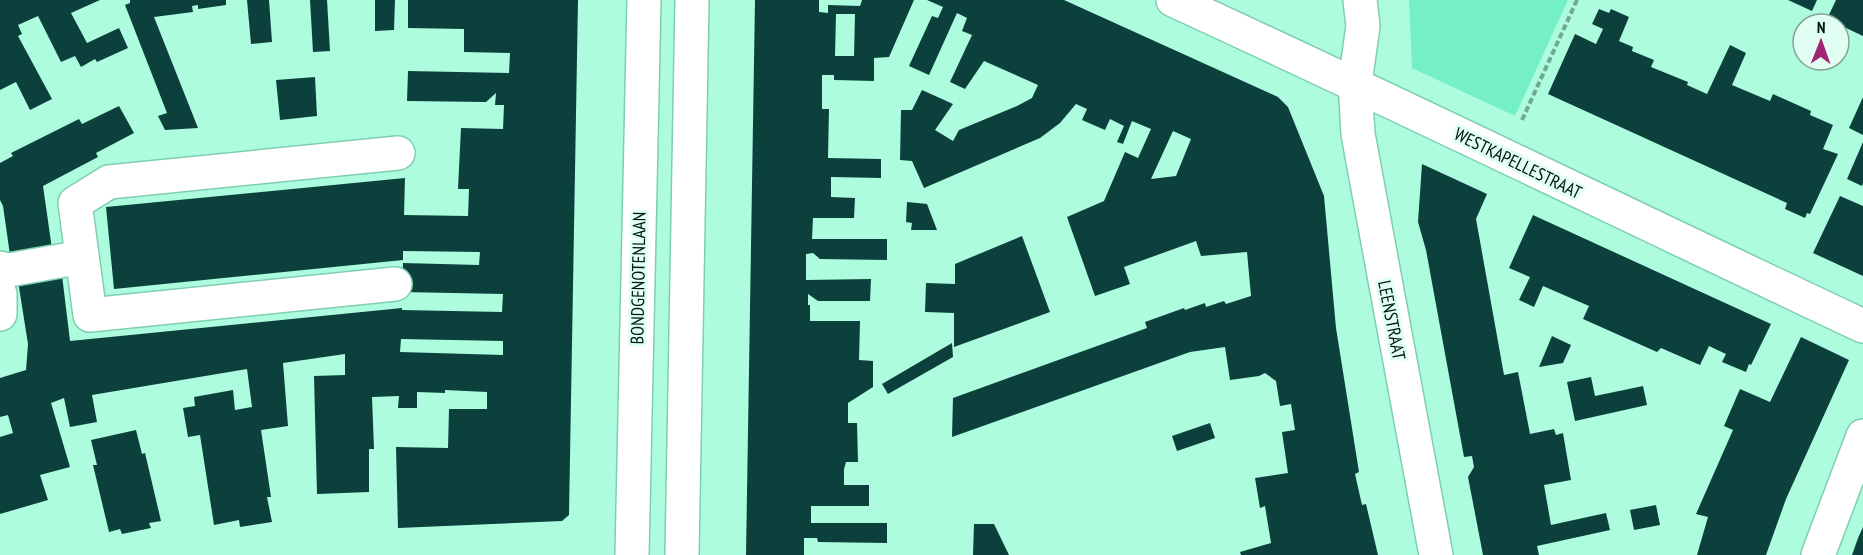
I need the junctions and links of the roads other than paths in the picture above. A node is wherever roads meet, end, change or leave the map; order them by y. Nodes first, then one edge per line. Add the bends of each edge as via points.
1 (644, 0) edge
2 (692, 0) edge
3 (1173, 0) edge
4 (1360, 0) edge
5 (1355, 83) junction
6 (398, 153) dead end
7 (82, 257) junction
8 (0, 268) edge
9 (395, 284) dead end
10 (0, 294) edge
11 (0, 314) edge
12 (1863, 326) edge
13 (1863, 436) edge
14 (632, 555) edge
15 (682, 555) edge
16 (1436, 555) edge
17 (1818, 555) edge

1 - 14 street, BONDGENOTENLAAN
2 - 15 street
3 - 5 street, WESTKAPELLESTRAAT
4 - 5 street, LEENSTRAAT via 1363,26
5 - 12 street, WESTKAPELLESTRAAT
5 - 16 street, LEENSTRAAT via 1358,134
6 - 7 street via 109,182 75,203
7 - 8 street via 9,270
7 - 9 street via 90,315
10 - 11 street
13 - 17 street

